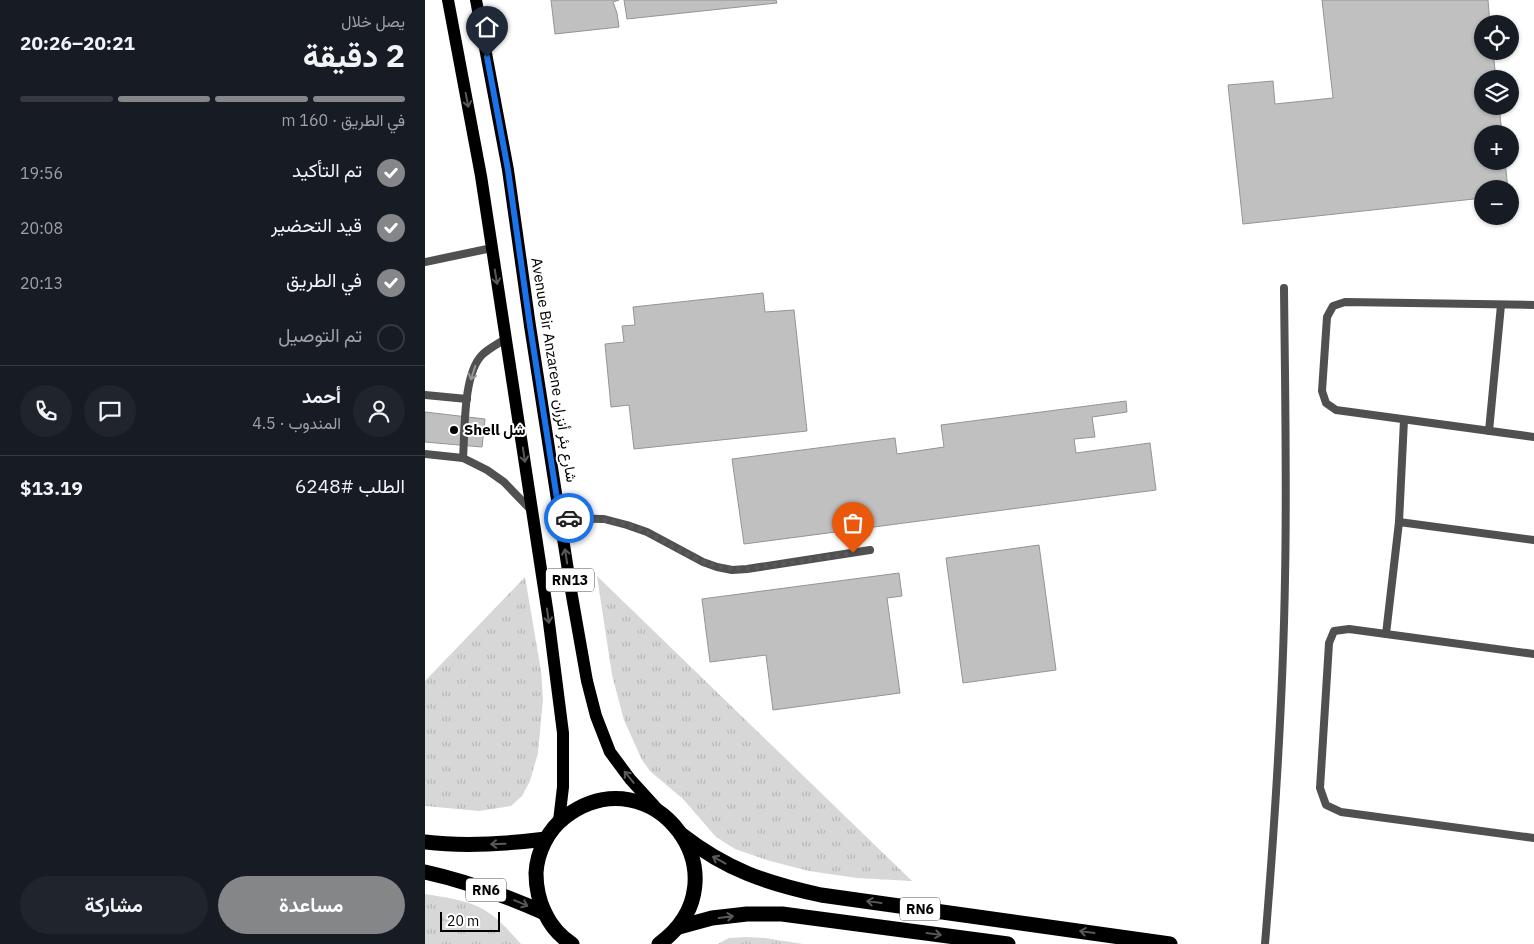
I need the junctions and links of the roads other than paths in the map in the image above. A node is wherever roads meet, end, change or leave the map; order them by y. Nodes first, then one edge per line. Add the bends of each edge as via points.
1 (448, 0) edge
2 (476, 0) edge
3 (492, 248) junction
4 (425, 262) edge
5 (1284, 288) dead end
6 (1501, 305) junction
7 (1534, 305) edge
8 (505, 339) junction
9 (425, 395) edge
10 (467, 400) junction
11 (1404, 420) junction
12 (1489, 431) junction
13 (1534, 437) edge
14 (425, 454) edge
15 (463, 458) junction
16 (533, 512) junction
17 (560, 518) junction
18 (1399, 522) junction
19 (1534, 540) edge
20 (870, 550) dead end
21 (1386, 634) junction
22 (1534, 654) edge
23 (661, 813) junction
24 (559, 821) junction
25 (682, 835) junction
26 (1534, 838) edge
27 (546, 839) junction
28 (425, 842) edge
29 (425, 872) edge
30 (545, 913) junction
31 (673, 935) edge
32 (571, 944) edge
33 (659, 944) edge
34 (1008, 944) edge
35 (1170, 944) edge
36 (1265, 944) edge

1 -> 3 main road, RN13
2 - 17 main road, Avenue Bir Anzarene شارع بئر أنزران / RN13 via 508,170
3 - 4 lane
3 -> 8 main road, RN13
5 - 36 lane via 1285,590
6 - 7 lane
6 - 11 lane via 1345,302 1333,306 1327,317 1322,391 1326,404 1336,410
6 - 12 lane
8 -> 10 lane via 482,355 475,365
8 -> 16 main road, RN13
9 - 10 lane
10 - 15 lane
11 - 12 lane
11 - 18 lane
12 - 13 lane
14 - 15 lane
15 - 16 lane via 504,482
16 -> 24 main road, RN13 via 563,733
17 - 20 lane via 604,519 627,524 703,562 732,570
23 -> 17 main road, Avenue Bir Anzarene شارع بئر أنزران / RN13 via 610,752 596,716 587,681
18 - 19 lane
18 - 21 lane
21 - 22 lane
21 - 26 lane via 1349,629 1334,631 1329,643 1320,788 1326,805 1341,812
23 - 24 highway, RN13 via 645,804 609,799 574,810
23 - 25 highway, RN13
24 - 27 highway, RN13
25 - 31 highway, RN13 via 694,865 695,882 687,913
35 -> 25 highway, RN6 via 821,895 763,880 731,867
27 -> 28 highway via 474,844
27 - 30 highway, RN13 via 540,853 536,884
29 -> 30 highway, RN6 via 473,885
30 - 32 highway, RN13 via 560,935
31 - 33 highway, RN13
31 -> 34 highway, RN6 via 712,918 782,914

